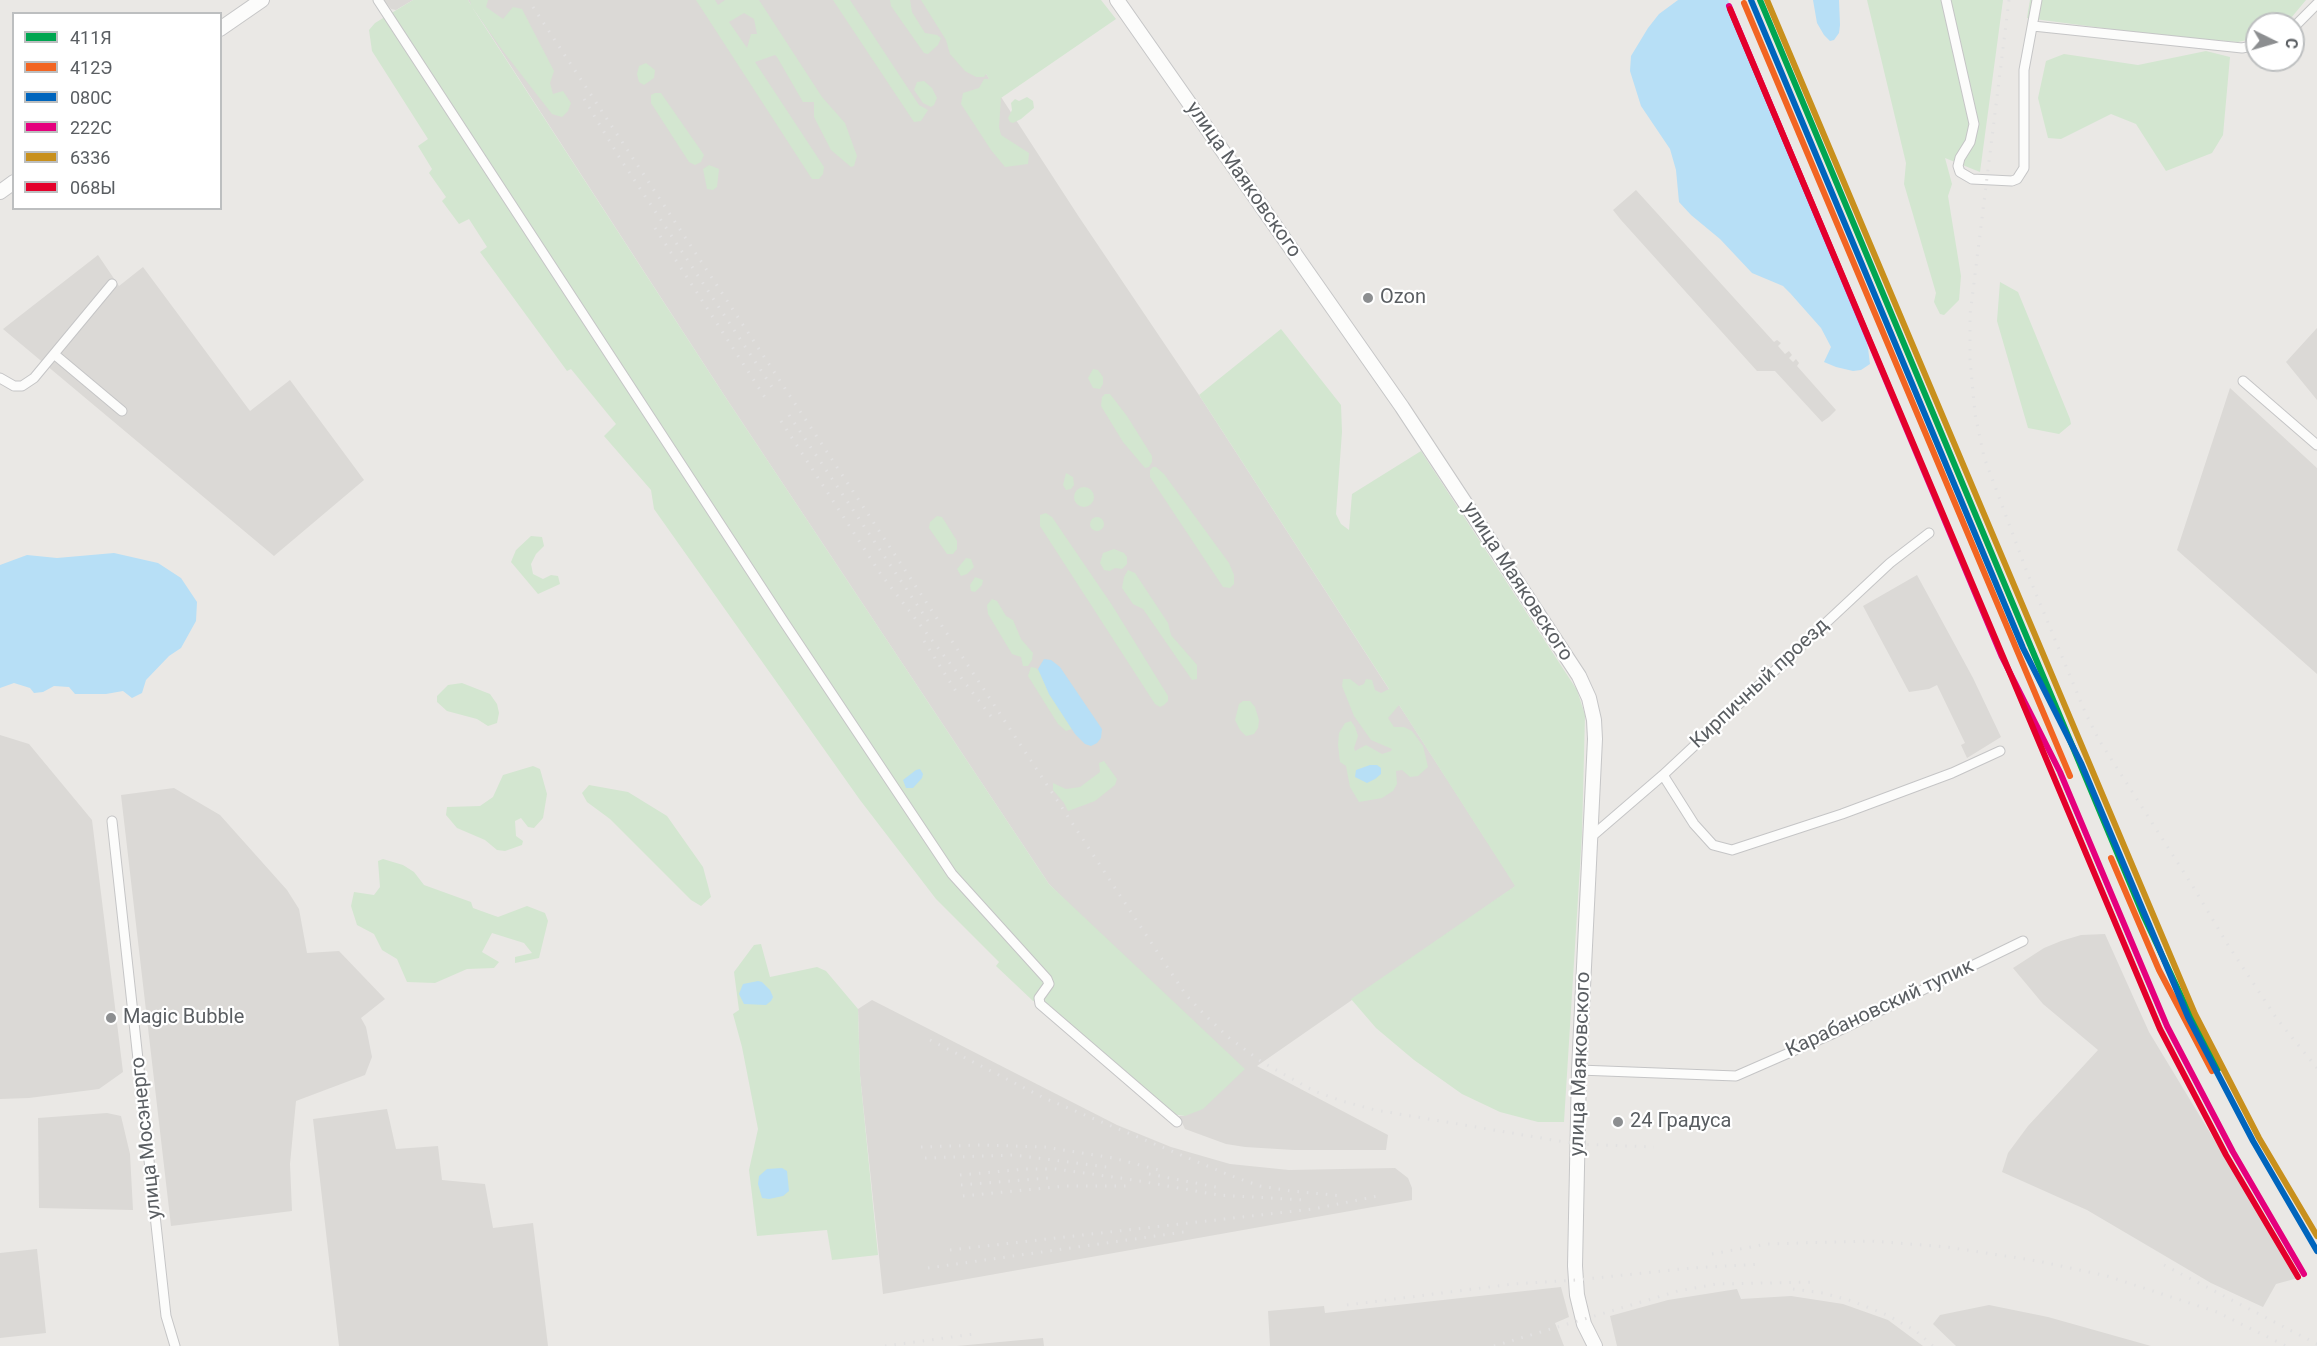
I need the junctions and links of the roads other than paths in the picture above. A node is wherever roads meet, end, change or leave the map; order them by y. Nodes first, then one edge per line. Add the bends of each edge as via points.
1 (262, 0) edge
2 (378, 0) edge
3 (1117, 0) edge
4 (1946, 0) edge
5 (2037, 0) edge
6 (2317, 4) edge
7 (2305, 16) edge
8 (2033, 26) junction
9 (222, 28) edge
10 (2245, 47) edge
11 (112, 284) dead end
12 (54, 354) junction
13 (0, 378) edge
14 (2243, 381) dead end
15 (122, 411) dead end
16 (2317, 446) edge
17 (1929, 533) dead end
18 (2000, 751) dead end
19 (1663, 776) junction
20 (112, 821) dead end
21 (1592, 837) junction
22 (2023, 940) dead end
23 (1579, 1070) junction
24 (1177, 1122) dead end
25 (175, 1346) edge
26 (1594, 1346) edge

1 - 9 street
2 - 24 street via 952,874 1047,979 1049,984 1039,998 1040,1004
3 - 21 street, улица Маяковского via 1402,407 1579,676 1594,720
4 - 8 street via 1974,124 1958,166 1960,172 1972,179 2012,181 2024,168 2024,70
5 - 8 street
6 - 7 street
8 - 10 street
11 - 12 street
12 - 13 street via 22,386
12 - 15 street
14 - 16 street
17 - 19 street, Кирпичный проезд via 1890,562
18 - 19 street via 1842,814 1732,850 1713,845 1694,824
19 - 21 street, Кирпичный проезд
20 - 25 street, улица Мосэнерго via 166,1316
21 - 23 street, улица Маяковского
22 - 23 street, Карабановский тупик via 1830,1035 1736,1076
23 - 26 street, улица Маяковского via 1575,1266 1577,1295

